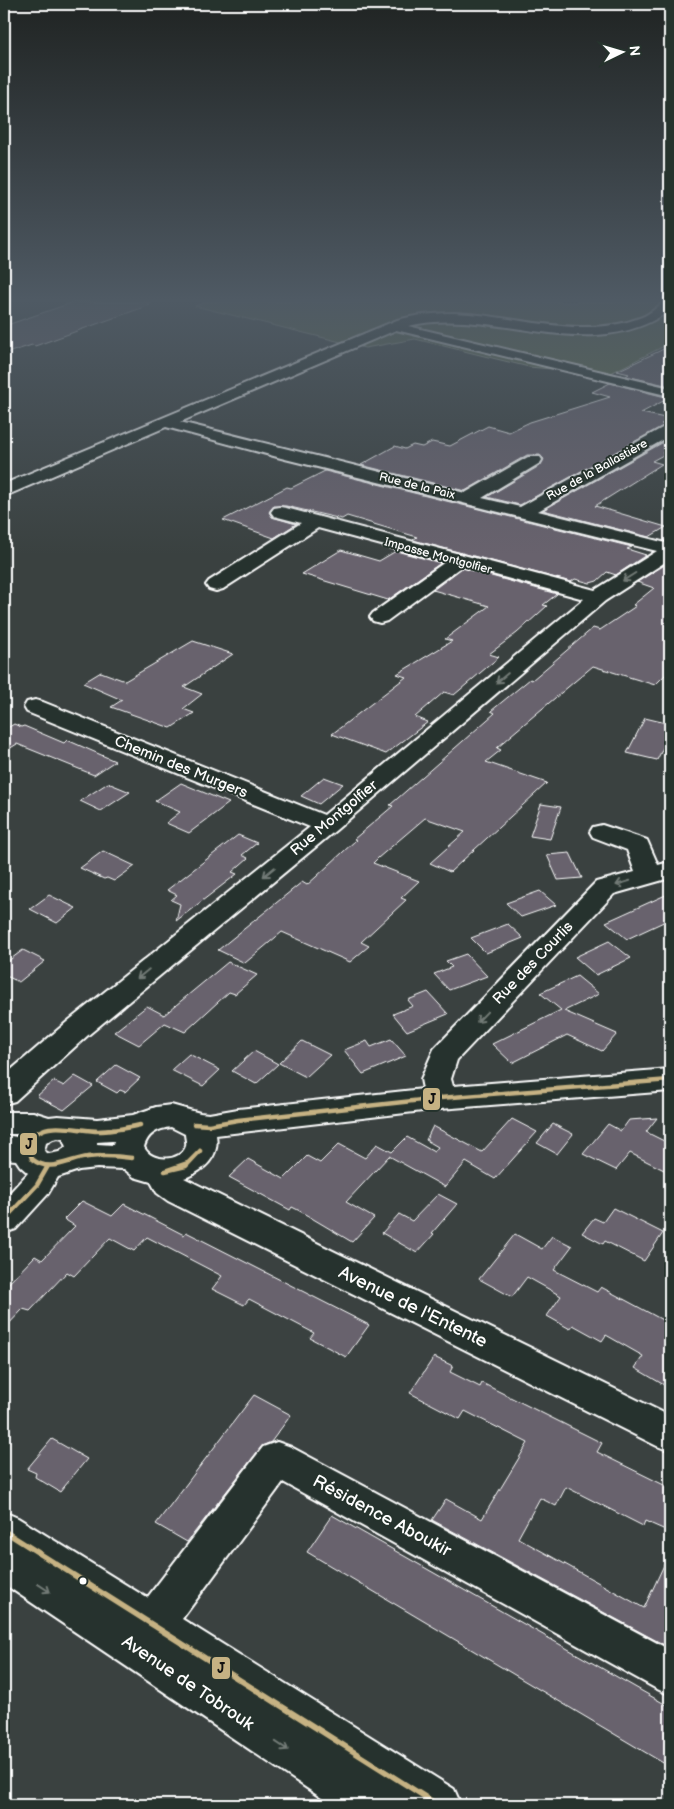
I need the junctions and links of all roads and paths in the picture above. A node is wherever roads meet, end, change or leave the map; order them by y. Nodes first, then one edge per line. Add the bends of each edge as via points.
1 (249, 386) edge
2 (647, 386) edge
3 (670, 392) edge
4 (164, 422) junction
5 (670, 430) edge
6 (534, 460) dead end
7 (4, 490) edge
8 (469, 498) junction
9 (280, 512) dead end
10 (524, 512) junction
11 (315, 522) junction
12 (670, 550) edge
13 (458, 561) junction
14 (216, 584) dead end
15 (598, 597) junction
16 (380, 617) dead end
17 (36, 707) dead end
18 (327, 825) junction
19 (602, 832) dead end
20 (659, 873) edge
21 (670, 1080) edge
22 (4, 1093) edge
23 (440, 1098) junction
24 (4, 1123) edge
25 (194, 1124) junction
26 (140, 1125) junction
27 (46, 1147) edge
28 (132, 1158) junction
29 (165, 1171) junction
30 (4, 1220) edge
31 (670, 1434) edge
32 (4, 1531) edge
33 (4, 1561) edge
34 (152, 1625) junction
35 (670, 1672) edge
36 (372, 1805) edge
37 (438, 1805) edge

1 - 4 street
2 - 3 street
4 - 7 street
4 - 8 street, Rue de la Paix
5 - 10 street, Rue de la Ballastière
6 - 8 street
8 - 10 street, Rue de la Paix
9 - 11 street, Impasse Montgolfier
10 - 12 street, Rue de la Paix
11 - 13 street, Impasse Montgolfier
11 - 14 street
12 -> 15 street, Rue Montgolfier
13 - 15 street, Impasse Montgolfier
13 - 16 street
15 -> 18 street, Rue Montgolfier
17 - 18 street, Chemin des Murgers
18 -> 22 street, Rue Montgolfier via 77,1029
19 - 20 street via 638,845
20 -> 23 street, Rue des Courlis via 604,888 444,1056 436,1079
21 - 23 street
23 - 25 street via 247,1118 209,1125
24 - 27 street via 33,1123
25 - 26 street via 171,1116 155,1118
25 - 29 street via 202,1139 200,1150 187,1165
26 - 27 street via 93,1131
26 - 28 street via 129,1141
27 - 28 street
27 - 30 street via 37,1185
28 - 29 street via 149,1169
29 - 31 street, Avenue de l'Entente via 168,1184 180,1192
32 - 34 street, Avenue de Tobrouk
33 -> 36 street, Avenue de Tobrouk
34 - 35 street, Résidence Aboukir via 277,1459
34 - 37 street, Avenue de Tobrouk

